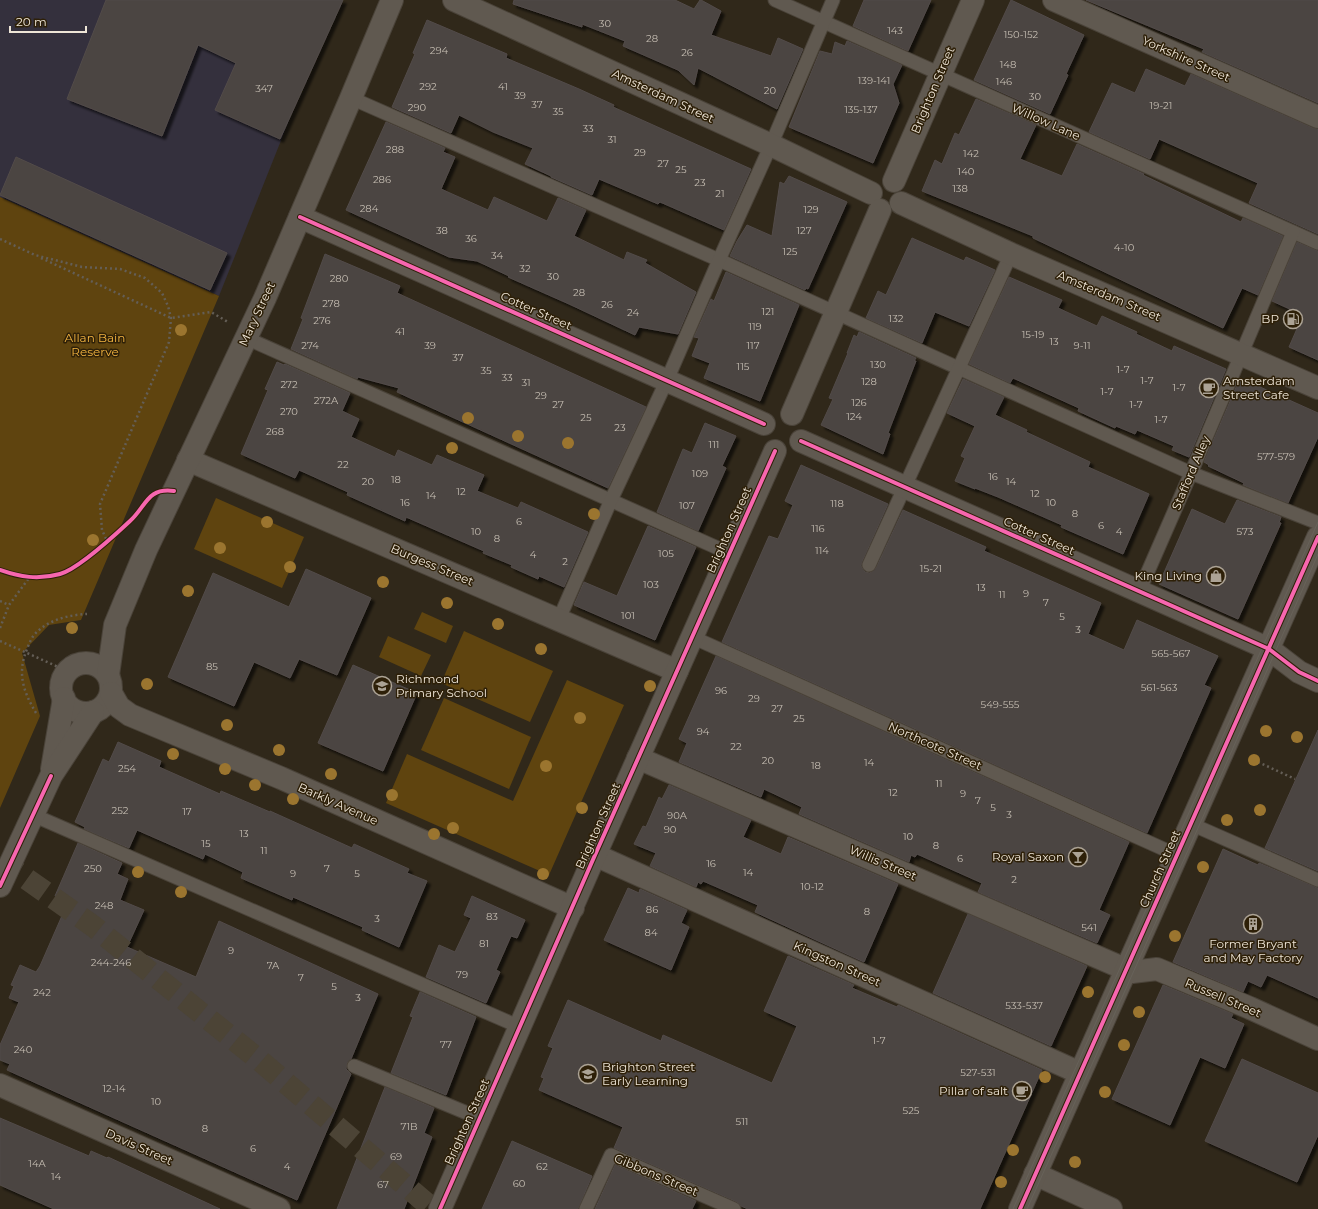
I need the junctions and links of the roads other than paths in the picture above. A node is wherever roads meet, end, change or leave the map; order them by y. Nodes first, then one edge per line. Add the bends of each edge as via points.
1 (392, 0) edge
2 (454, 0) edge
3 (775, 0) edge
4 (834, 0) edge
5 (973, 0) edge
6 (1054, 0) edge
7 (825, 23) junction
8 (940, 74) junction
9 (351, 98) junction
10 (1318, 117) edge
11 (771, 145) junction
12 (894, 181) junction
13 (876, 202) junction
14 (901, 203) junction
15 (300, 217) junction
16 (1293, 232) junction
17 (1318, 243) edge
18 (1011, 254) junction
19 (719, 260) junction
20 (835, 314) junction
21 (246, 338) junction
22 (1242, 354) junction
23 (959, 369) junction
24 (667, 380) junction
25 (1318, 388) edge
26 (792, 414) junction
27 (764, 424) junction
28 (801, 441) junction
29 (776, 452) junction
30 (188, 460) junction
31 (1191, 473) junction
32 (904, 487) junction
33 (612, 500) junction
34 (1318, 523) edge
35 (1318, 537) edge
36 (729, 553) junction
37 (869, 565) dead end
38 (1139, 592) junction
39 (559, 619) junction
40 (115, 625) junction
41 (692, 637) junction
42 (1269, 649) junction
43 (74, 668) junction
44 (677, 671) junction
45 (1318, 681) edge
46 (109, 684) junction
47 (64, 698) junction
48 (94, 712) junction
49 (638, 758) junction
50 (51, 776) junction
51 (33, 815) junction
52 (1191, 824) junction
53 (1177, 854) junction
54 (595, 855) junction
55 (1318, 880) edge
56 (0, 886) edge
57 (573, 908) junction
58 (1126, 969) junction
59 (520, 1027) junction
60 (1318, 1039) edge
61 (354, 1066) dead end
62 (1080, 1073) junction
63 (0, 1085) edge
64 (480, 1118) junction
65 (1035, 1174) junction
66 (279, 1209) edge
67 (440, 1209) edge
68 (586, 1209) edge
69 (734, 1209) edge
70 (1020, 1209) edge
71 (1111, 1209) edge

1 - 9 street, Mary Street
2 - 11 street, Amsterdam Street
3 - 7 lane, Willow Lane
4 - 7 lane
5 - 8 street, Brighton Street
6 - 10 street, Yorkshire Street
7 - 8 lane, Willow Lane
7 - 11 lane
8 - 12 street, Brighton Street
8 - 16 lane, Willow Lane
9 - 15 street, Mary Street
9 - 19 lane
11 - 13 street, Amsterdam Street
11 - 19 lane
12 - 13 street via 879,182 873,188
12 - 14 street via 901,188
13 - 14 street via 890,211 899,207
13 - 20 street
14 - 18 street, Amsterdam Street
15 - 21 street, Mary Street
15 - 24 street, Cotter Street
16 - 17 lane, Willow Lane
16 - 22 lane, Stafford Alley
18 - 22 street, Amsterdam Street
18 - 23 lane
19 - 20 lane
19 - 24 lane
20 - 23 lane
20 - 26 street
21 - 30 street, Mary Street
21 - 33 lane
22 - 25 street, Amsterdam Street
22 - 31 lane, Stafford Alley
23 - 31 lane
23 - 32 lane
24 - 27 street, Cotter Street
24 - 33 lane
26 - 27 street via 779,412
26 - 28 street via 801,423
27 - 29 street via 763,437
28 - 29 street via 798,446 787,452
28 - 32 street, Cotter Street
29 - 36 street, Brighton Street
30 - 39 street, Burgess Street
30 - 40 street, Mary Street
31 - 34 lane
31 - 38 lane, Stafford Alley
32 - 37 lane
32 - 38 street, Cotter Street
33 - 36 lane
33 - 39 lane
35 - 42 street, Church Street
36 - 41 street, Brighton Street
38 - 42 street, Cotter Street
39 - 44 street, Burgess Street
40 - 43 street, Mary Street
40 - 46 street, Mary Street
41 - 44 street, Brighton Street
41 - 53 lane, Northcote Street
42 - 45 street, Cotter Street via 1299,672
42 - 52 street, Church Street
43 - 46 street via 92,664 98,666
43 - 47 street via 62,684
44 - 49 street, Brighton Street
46 - 48 street via 105,705
46 - 57 street, Barkly Avenue via 119,707 130,715 281,778
47 - 48 street via 73,709
47 - 50 street
48 - 50 street
49 - 54 street, Brighton Street
49 - 58 street, Willis Street
50 - 51 street
51 - 56 street
51 - 59 lane
52 - 53 street, Church Street
52 - 55 lane
53 - 58 street, Church Street
54 - 57 street, Brighton Street
54 - 62 street, Kingston Street
57 - 59 street, Brighton Street
58 - 60 street, Russell Street via 1132,972 1157,969
58 - 62 street, Church Street
59 - 64 street, Brighton Street
61 - 64 lane
62 - 65 street, Church Street
63 - 66 street, Davis Street
64 - 67 street, Brighton Street
65 - 70 street, Church Street
65 - 71 street
68 - 69 lane, Gibbons Street via 610,1155

